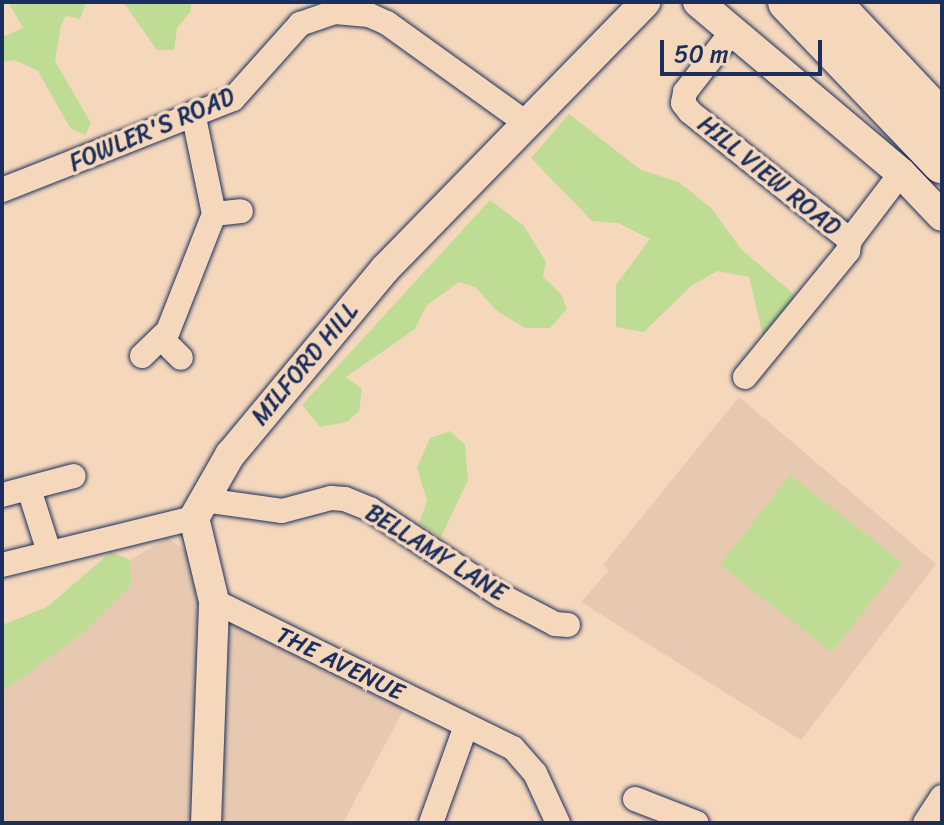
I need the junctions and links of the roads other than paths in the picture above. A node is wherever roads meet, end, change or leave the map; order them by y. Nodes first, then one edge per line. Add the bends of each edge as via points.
1 (646, 2) edge
2 (698, 2) edge
3 (767, 2) edge
4 (788, 2) edge
5 (830, 2) edge
6 (841, 2) edge
7 (731, 33) junction
8 (850, 46) junction
9 (193, 113) junction
10 (942, 121) edge
11 (525, 122) junction
12 (942, 163) edge
13 (901, 173) junction
14 (2, 190) edge
15 (241, 211) dead end
16 (214, 214) junction
17 (942, 216) edge
18 (850, 240) junction
19 (161, 338) junction
20 (142, 356) dead end
21 (181, 358) dead end
22 (745, 377) dead end
23 (74, 476) dead end
24 (29, 489) junction
25 (2, 495) edge
26 (199, 509) junction
27 (49, 552) junction
28 (2, 565) edge
29 (214, 601) junction
30 (568, 625) dead end
31 (466, 726) junction
32 (942, 797) edge
33 (635, 799) dead end
34 (206, 823) edge
35 (431, 823) edge
36 (558, 823) edge
37 (697, 823) edge
38 (925, 823) edge

1 - 11 street, MILFORD HILL
2 - 7 street
3 - 8 highway
4 - 8 highway
5 - 8 highway
6 - 8 highway
7 - 13 street
7 - 18 street, HILL VIEW ROAD via 685,92 683,103
8 - 10 highway
8 - 12 highway
9 - 11 street, FOWLER'S ROAD via 242,93 310,18 351,12 369,15 408,36
9 - 14 street, FOWLER'S ROAD
9 - 16 street
11 - 26 street, MILFORD HILL via 364,293 230,455
13 - 17 street
13 - 18 street, HILL VIEW ROAD
15 - 16 street
16 - 19 street
18 - 22 street, HILL VIEW ROAD via 848,251
19 - 20 street
19 - 21 street
23 - 24 street
24 - 25 street
24 - 27 street
26 - 27 street
26 - 29 street
26 - 30 street, BELLAMY LANE via 282,511 345,499 370,509 502,596 555,624
27 - 28 street
29 - 31 street, THE AVENUE
29 - 34 street
31 - 35 street
31 - 36 street, THE AVENUE via 513,748 535,773
32 - 38 street
33 - 37 street

